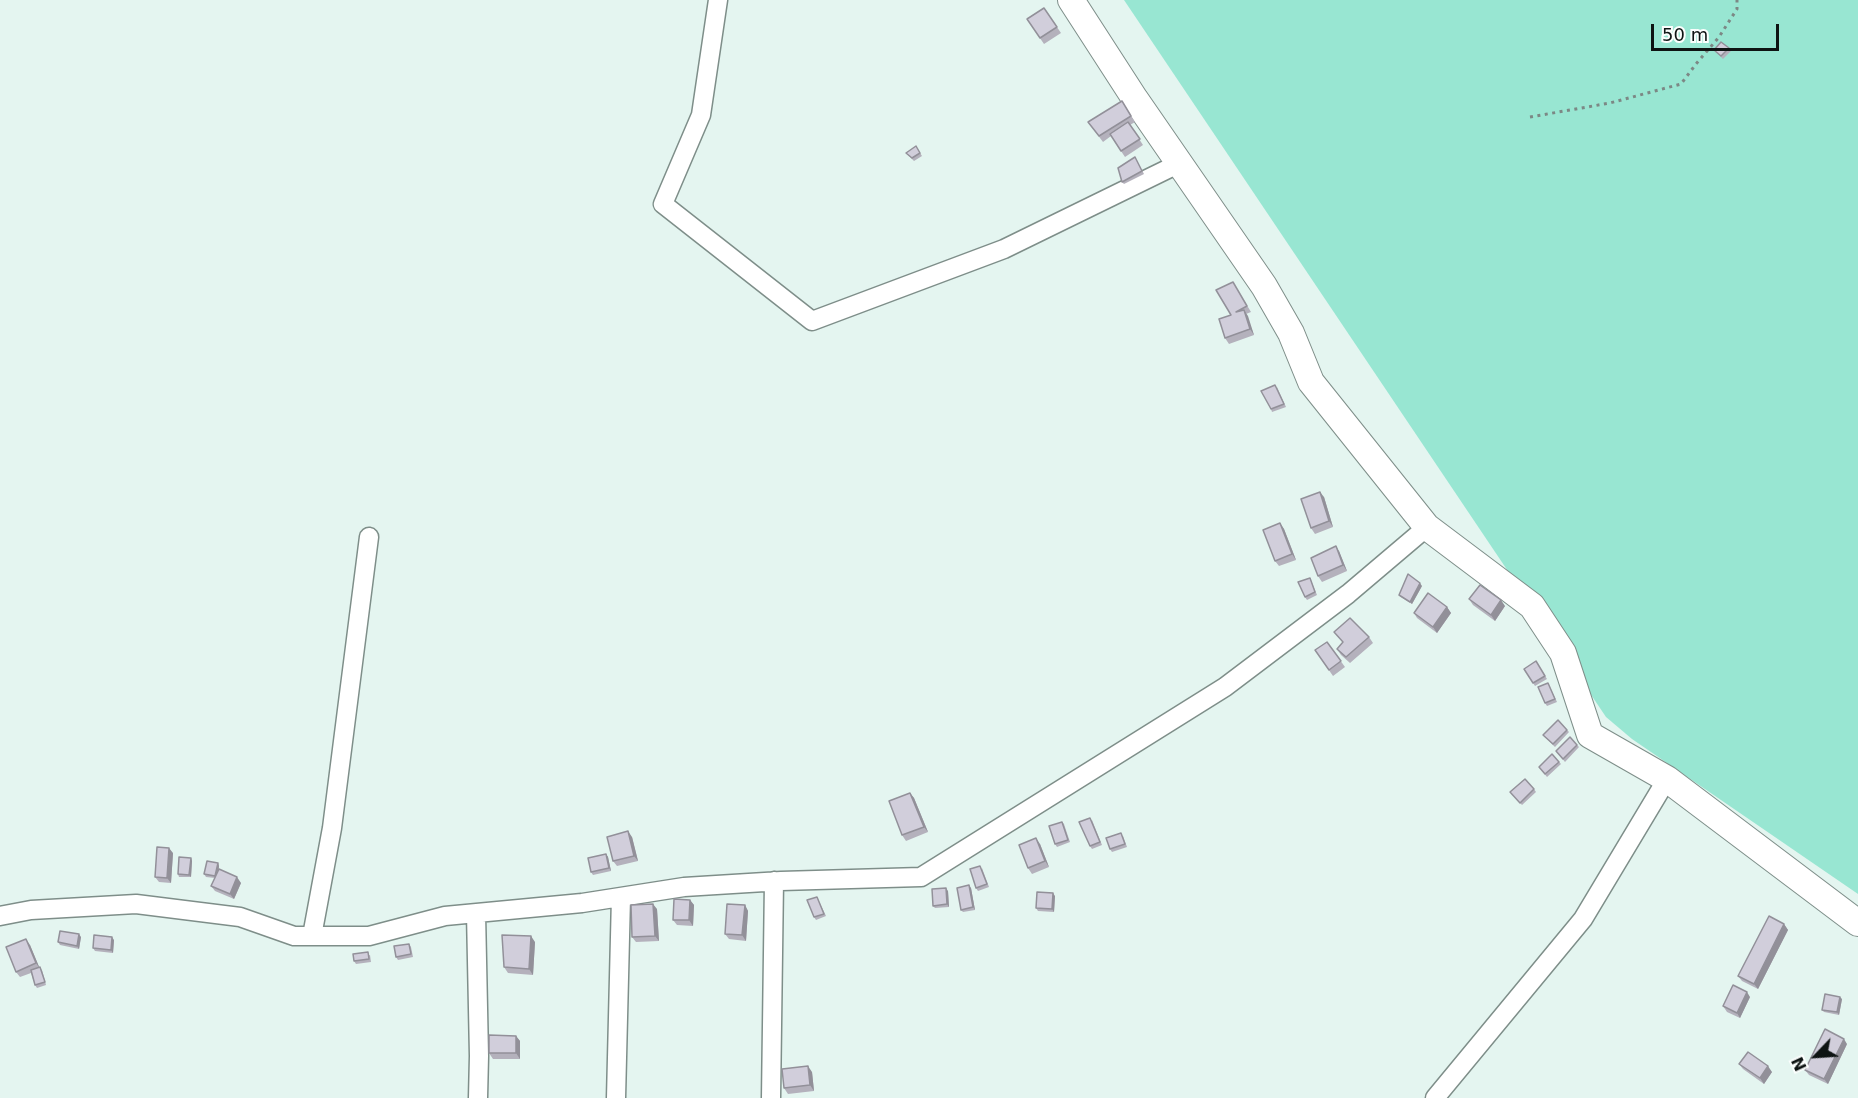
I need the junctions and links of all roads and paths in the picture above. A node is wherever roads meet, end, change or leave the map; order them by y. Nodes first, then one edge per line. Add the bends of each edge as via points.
1 (718, 0) edge
2 (1071, 0) edge
3 (1737, 0) edge
4 (1530, 117) dead end
5 (1180, 163) junction
6 (1427, 527) junction
7 (369, 537) dead end
8 (1667, 779) junction
9 (774, 881) junction
10 (621, 897) junction
11 (476, 913) junction
12 (0, 916) edge
13 (1858, 923) edge
14 (312, 936) junction
15 (478, 1098) edge
16 (616, 1098) edge
17 (771, 1098) edge
18 (1435, 1098) edge

1 - 5 street via 701,115 663,204 812,321 1004,249
2 - 5 main road
3 - 4 path via 1737,9 1719,37 1682,84 1610,103
5 - 6 main road via 1264,286 1291,333 1311,382
6 - 8 main road via 1532,606 1563,653 1590,735
6 - 9 street via 1348,594 1225,687 921,877
7 - 14 street via 332,828
8 - 13 main road
8 - 18 street via 1583,919
9 - 10 street via 684,887
9 - 17 street
10 - 11 street
10 - 16 street
11 - 14 street via 445,916 369,936
11 - 15 street
12 - 14 street via 31,910 136,904 240,917 294,936

